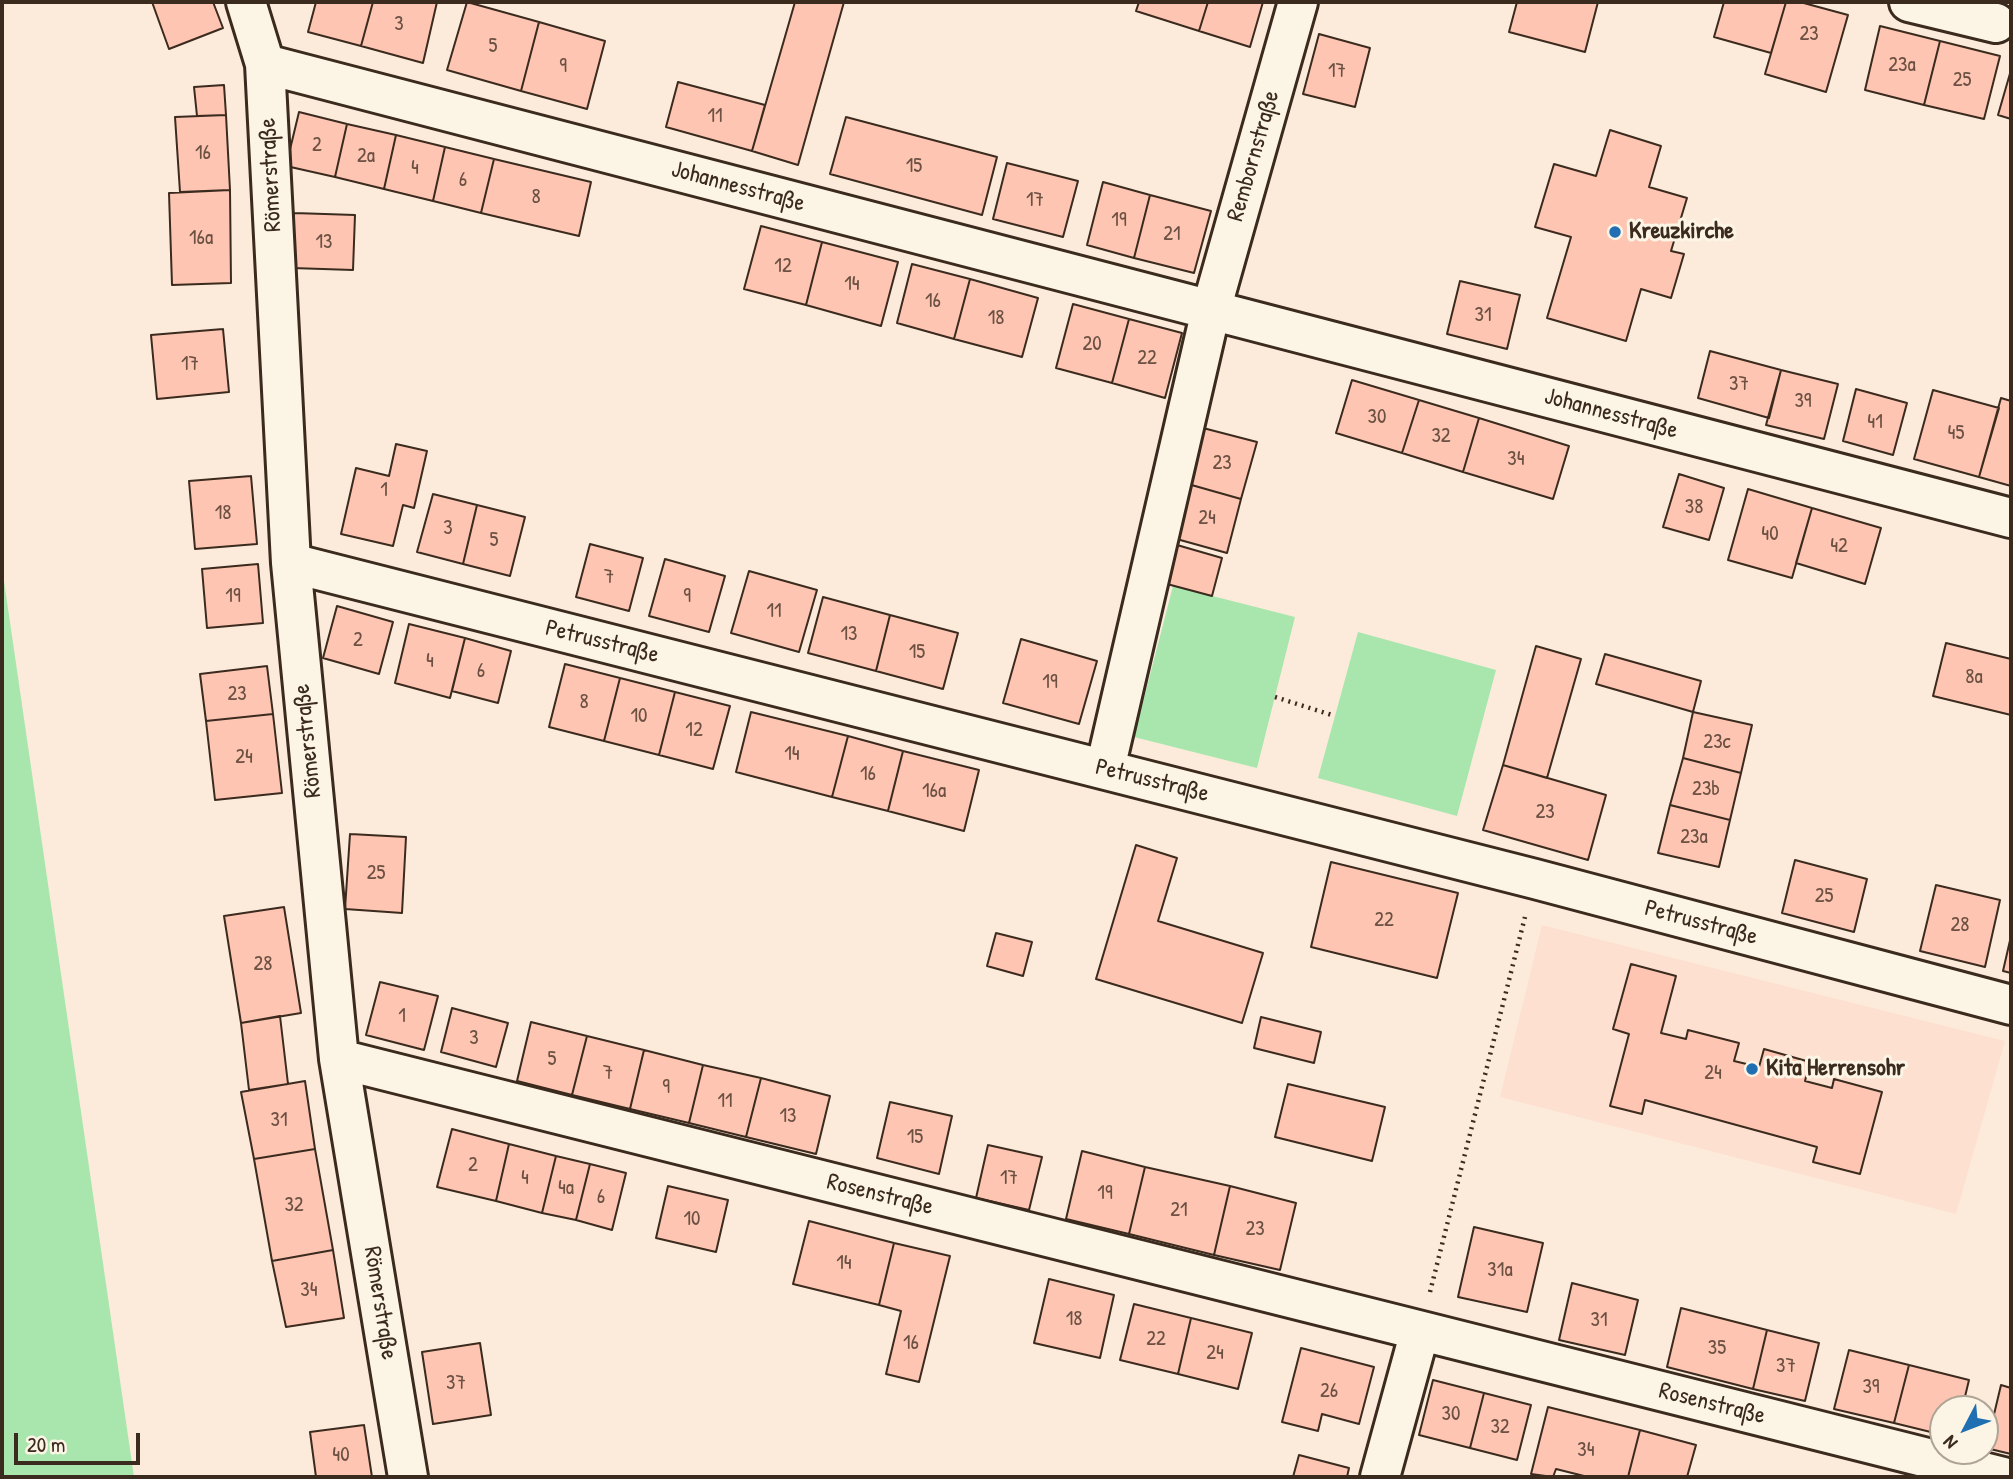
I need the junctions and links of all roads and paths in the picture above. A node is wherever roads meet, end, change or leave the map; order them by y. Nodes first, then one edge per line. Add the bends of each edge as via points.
1 (246, 2) edge
2 (1298, 2) edge
3 (1909, 2) edge
4 (1996, 23) dead end
5 (265, 64) junction
6 (1211, 310) junction
7 (2011, 518) edge
8 (291, 563) junction
9 (1275, 697) dead end
10 (1335, 716) dead end
11 (1105, 769) junction
12 (1535, 878) junction
13 (2011, 1005) edge
14 (339, 1059) junction
15 (1420, 1331) junction
16 (408, 1477) edge
17 (1380, 1477) edge
18 (2003, 1477) edge

1 - 5 street, Römerstraße
2 - 6 street, Rembornstraße
3 - 4 street
5 - 6 street, Johannesstraße
5 - 8 street, Römerstraße
6 - 7 street, Johannesstraße
6 - 11 street
8 - 11 street, Petrusstraße
8 - 14 street, Römerstraße
9 - 10 path
11 - 12 street, Petrusstraße
12 - 13 street, Petrusstraße
12 - 15 path
14 - 15 street, Rosenstraße
14 - 16 street, Römerstraße
15 - 17 street
15 - 18 street, Rosenstraße

